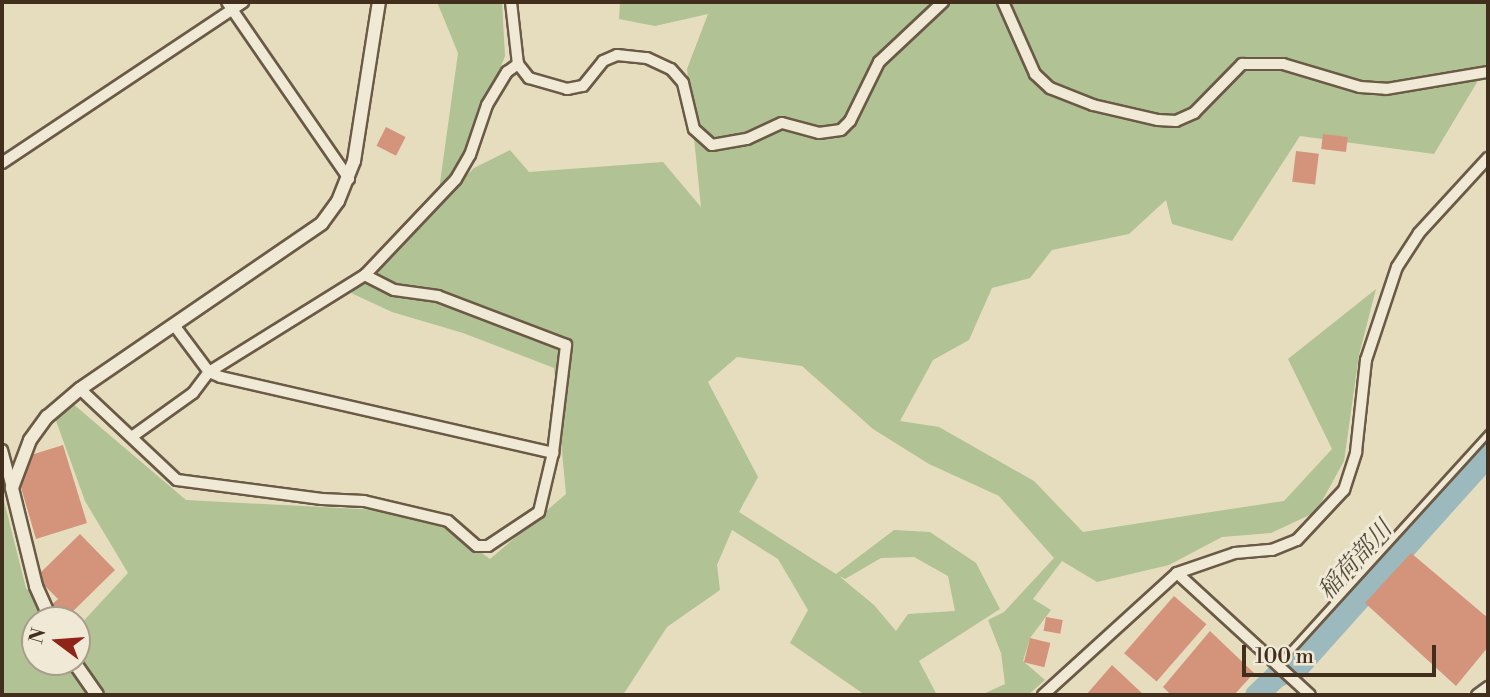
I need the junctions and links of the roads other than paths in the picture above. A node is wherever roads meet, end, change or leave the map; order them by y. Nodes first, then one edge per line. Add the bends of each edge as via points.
1 (243, 2) edge
2 (379, 2) edge
3 (511, 2) edge
4 (943, 2) edge
5 (1003, 2) edge
6 (229, 6) edge
7 (518, 64) junction
8 (1488, 72) edge
9 (1488, 158) edge
10 (2, 163) edge
11 (349, 179) junction
12 (365, 275) junction
13 (174, 325) junction
14 (209, 372) junction
15 (80, 389) junction
16 (1488, 433) edge
17 (133, 436) junction
18 (2, 450) edge
19 (553, 453) junction
20 (12, 488) junction
21 (1177, 573) junction
22 (46, 606) edge
23 (1277, 665) junction
24 (84, 676) edge
25 (1488, 687) edge
26 (97, 695) edge
27 (1043, 695) edge
28 (1310, 695) edge
29 (1477, 695) edge

1 - 6 street
2 - 11 street
3 - 7 street
4 - 7 street via 878,62 850,121 833,133 782,123 747,139 712,145 694,129 683,83 671,69 647,58 617,55 603,61 583,86 567,89 529,78
5 - 8 street via 1035,74 1050,88 1093,105 1158,120 1175,121 1194,113 1242,64 1283,64 1360,87 1385,89
6 - 10 street
6 - 11 street
7 - 12 street via 507,72 487,105 470,155 456,179
9 - 21 street via 1419,233 1397,267 1366,360 1356,452 1344,490 1297,540 1272,550 1235,552
11 - 13 street via 322,223
12 - 14 street
12 - 19 street via 394,290 438,296 566,345
13 - 14 street
13 - 15 street
14 - 17 street via 193,393
14 - 19 street
15 - 17 street
15 - 20 street via 47,417 30,440
16 - 23 lane
17 - 19 street via 177,480 376,503 448,522 477,546 488,546 539,512
18 - 20 street
20 - 22 street
21 - 23 street
21 - 27 street
23 - 28 street
24 - 26 street
25 - 29 street

